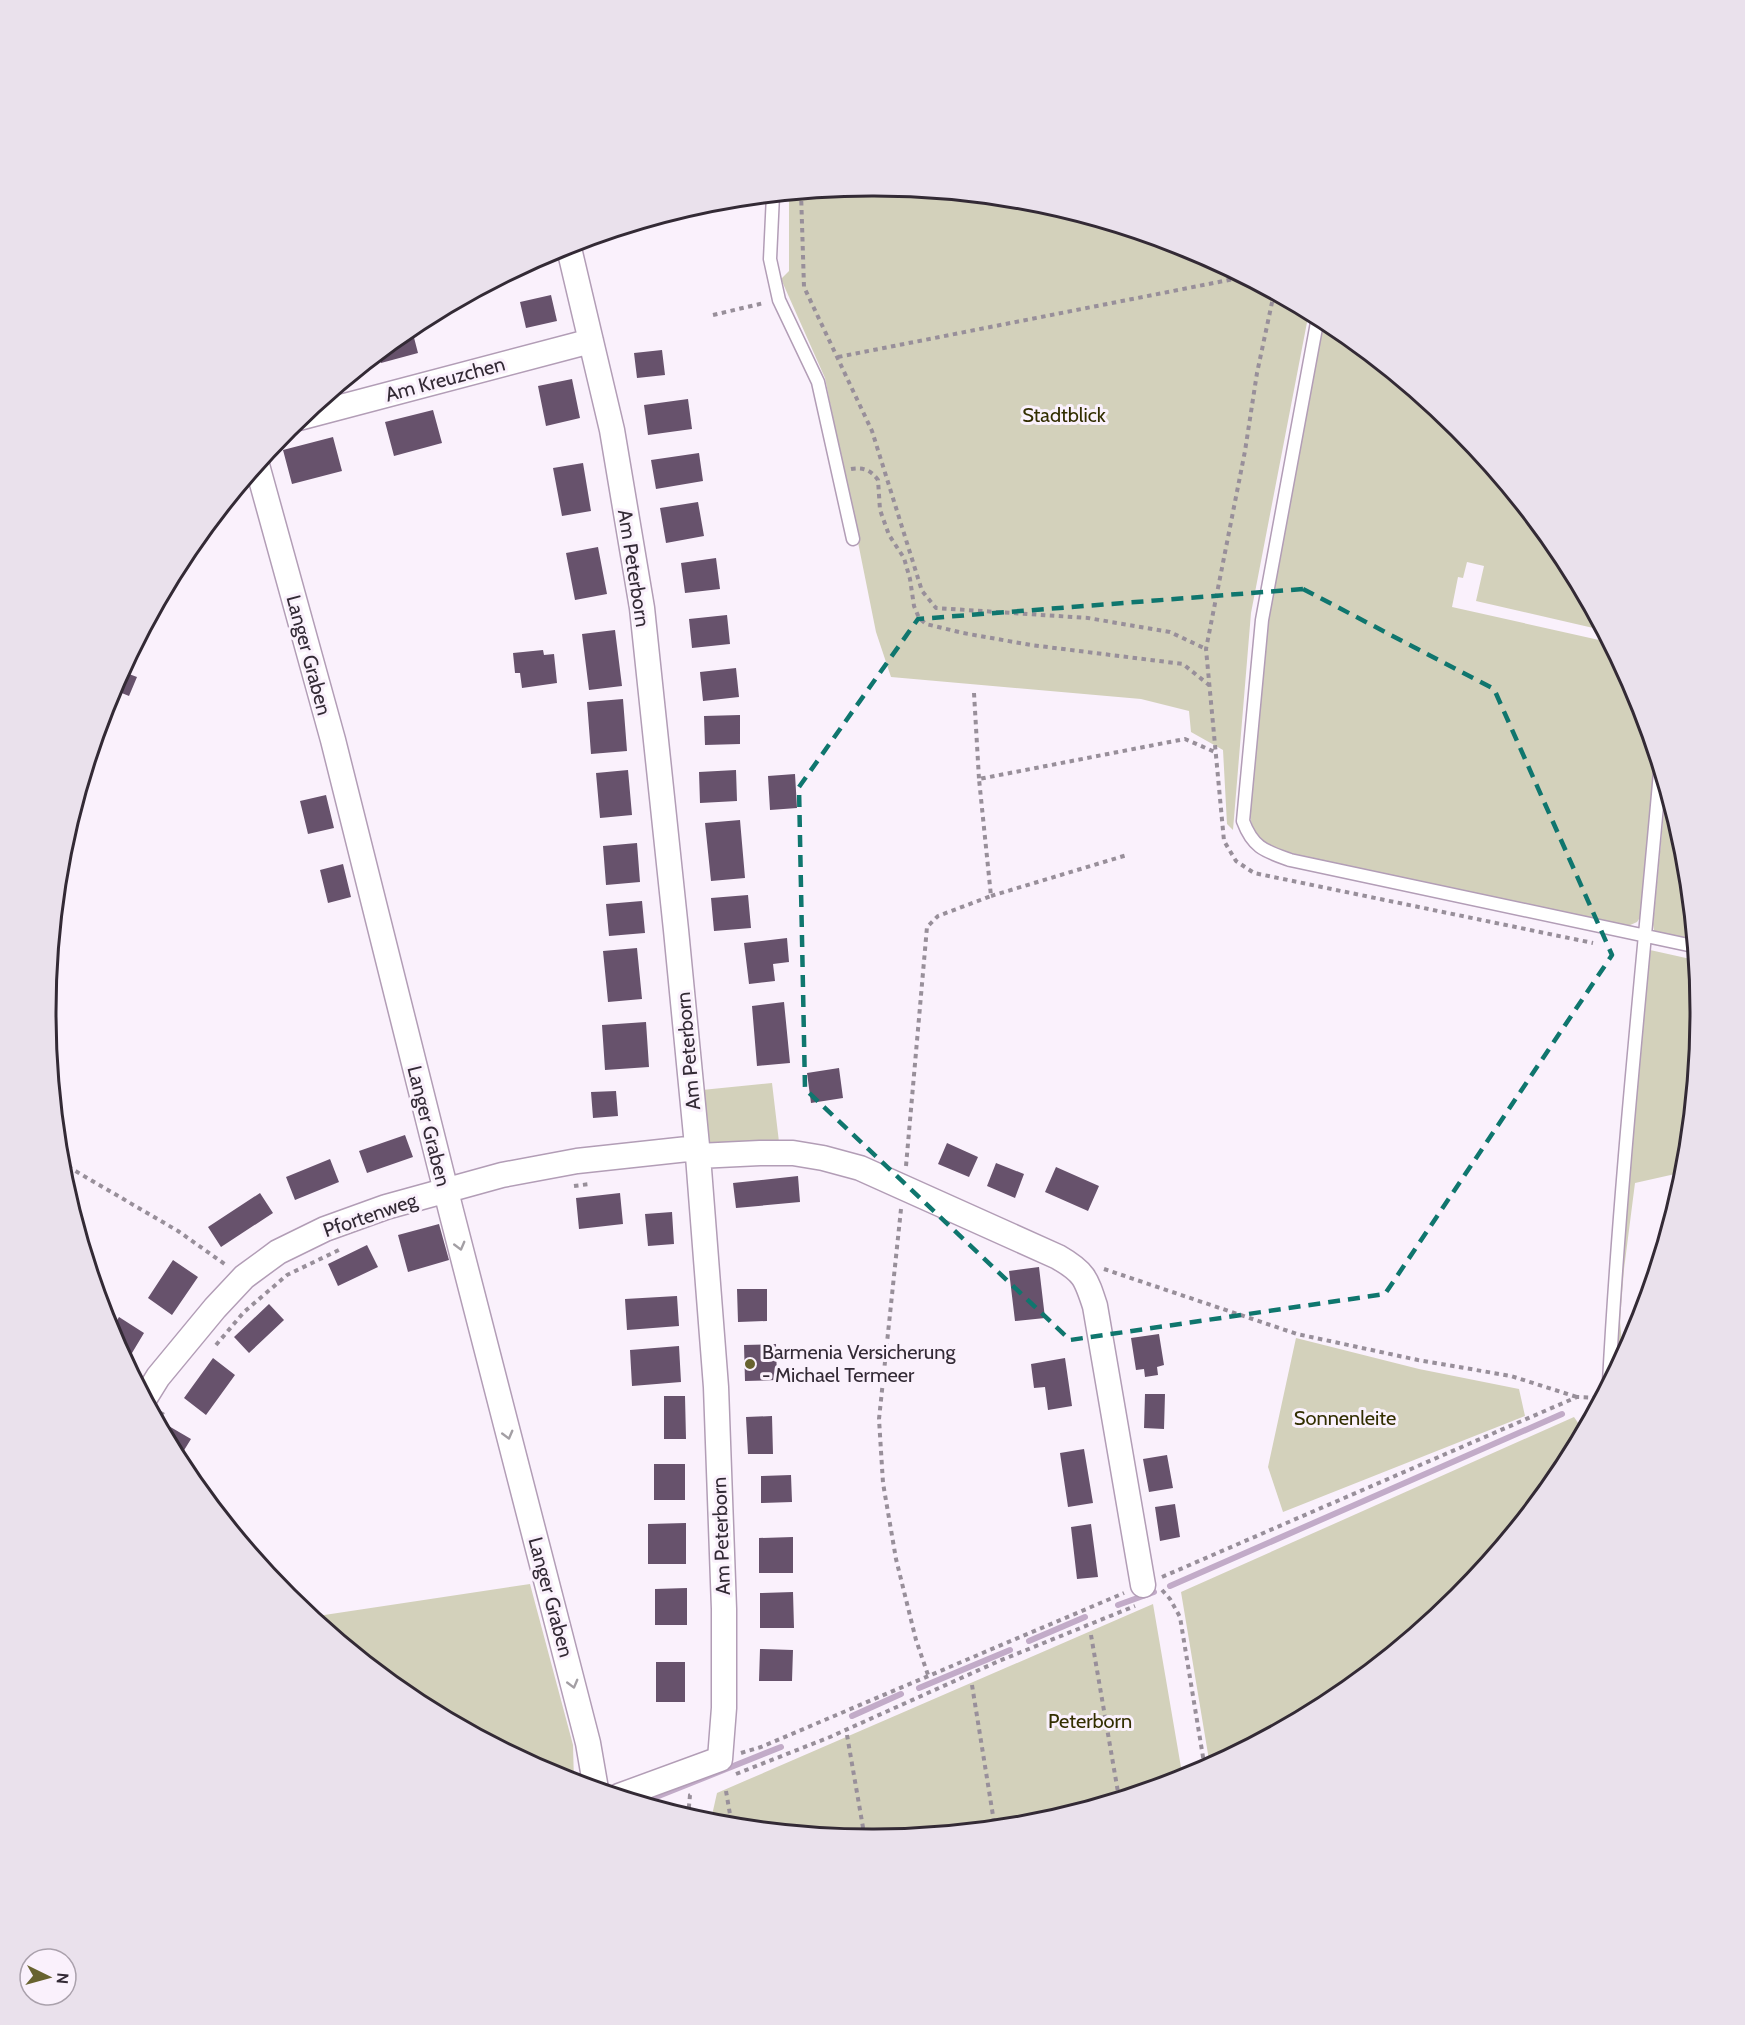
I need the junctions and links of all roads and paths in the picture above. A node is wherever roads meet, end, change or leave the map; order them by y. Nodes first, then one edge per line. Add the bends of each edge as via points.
1 (801, 199) edge
2 (773, 201) edge
3 (570, 254) edge
4 (1232, 279) edge
5 (779, 300) junction
6 (1273, 301) edge
7 (713, 315) dead end
8 (1316, 327) edge
9 (591, 340) junction
10 (838, 357) junction
11 (318, 413) edge
12 (838, 472) junction
13 (259, 473) edge
14 (853, 539) dead end
15 (1206, 649) junction
16 (1208, 667) dead end
17 (1209, 685) dead end
18 (974, 693) dead end
19 (1215, 752) dead end
20 (979, 779) junction
21 (1658, 789) edge
22 (1127, 855) dead end
23 (991, 896) junction
24 (1645, 935) junction
25 (1687, 945) edge
26 (697, 1152) junction
27 (70, 1168) edge
28 (591, 1184) dead end
29 (570, 1186) dead end
30 (904, 1186) junction
31 (445, 1189) junction
32 (897, 1235) dead end
33 (351, 1245) dead end
34 (1077, 1268) junction
35 (244, 1277) junction
36 (213, 1348) dead end
37 (1610, 1363) edge
38 (1577, 1397) junction
39 (1592, 1398) edge
40 (156, 1402) edge
41 (1149, 1592) junction
42 (1166, 1594) junction
43 (1091, 1635) dead end
44 (928, 1676) junction
45 (972, 1685) dead end
46 (847, 1735) dead end
47 (1203, 1759) edge
48 (727, 1767) junction
49 (594, 1780) edge
50 (701, 1790) dead end
51 (726, 1791) dead end
52 (1118, 1791) edge
53 (631, 1793) edge
54 (689, 1808) edge
55 (730, 1817) edge
56 (994, 1820) edge
57 (863, 1829) edge

1 - 10 path via 804,287
2 - 5 lane via 770,259
3 - 9 street, Am Peterborn
4 - 10 path
5 - 7 path
5 - 12 lane via 818,382
6 - 15 path
8 - 24 lane via 1262,620 1243,821 1249,837 1263,850 1290,860
9 - 11 street, Am Kreuzchen
9 - 26 street, Am Peterborn via 612,430 642,608
10 - 15 path via 872,431 922,591 936,608 1088,618 1170,632
12 - 14 lane
12 - 17 path via 861,467 878,480 880,510 889,535 904,558 916,612 926,624 1030,645 1183,664
13 - 31 street, Langer Graben via 336,752
15 - 16 path
18 - 20 path
19 - 20 path via 1185,739
20 - 23 path
21 - 24 lane
22 - 23 path
23 - 30 path via 938,916 927,927
24 - 25 lane
24 - 37 lane
26 - 30 street, Pfortenweg via 823,1158
26 - 31 street, Pfortenweg via 576,1161
26 - 48 street, Am Peterborn via 716,1387
27 - 35 path via 178,1231
28 - 29 path
30 - 34 street
31 - 35 street, Pfortenweg via 325,1229 278,1252
31 -> 49 street, Langer Graben
32 - 44 path via 879,1419 883,1483 896,1559
33 - 36 path via 287,1275 244,1312
34 - 38 path via 1086,1263 1297,1335 1511,1376
34 - 41 street via 1088,1283 1095,1306
35 - 40 street, Pfortenweg via 158,1377
38 - 39 path
38 - 41 path
41 - 42 path
41 - 42 path
41 - 44 path
41 - 48 path via 830,1737
42 - 47 path via 1180,1617
43 - 52 path
44 - 48 path via 761,1747
45 - 56 path
46 - 57 path
48 - 53 street
50 - 54 path via 690,1795
51 - 55 path

